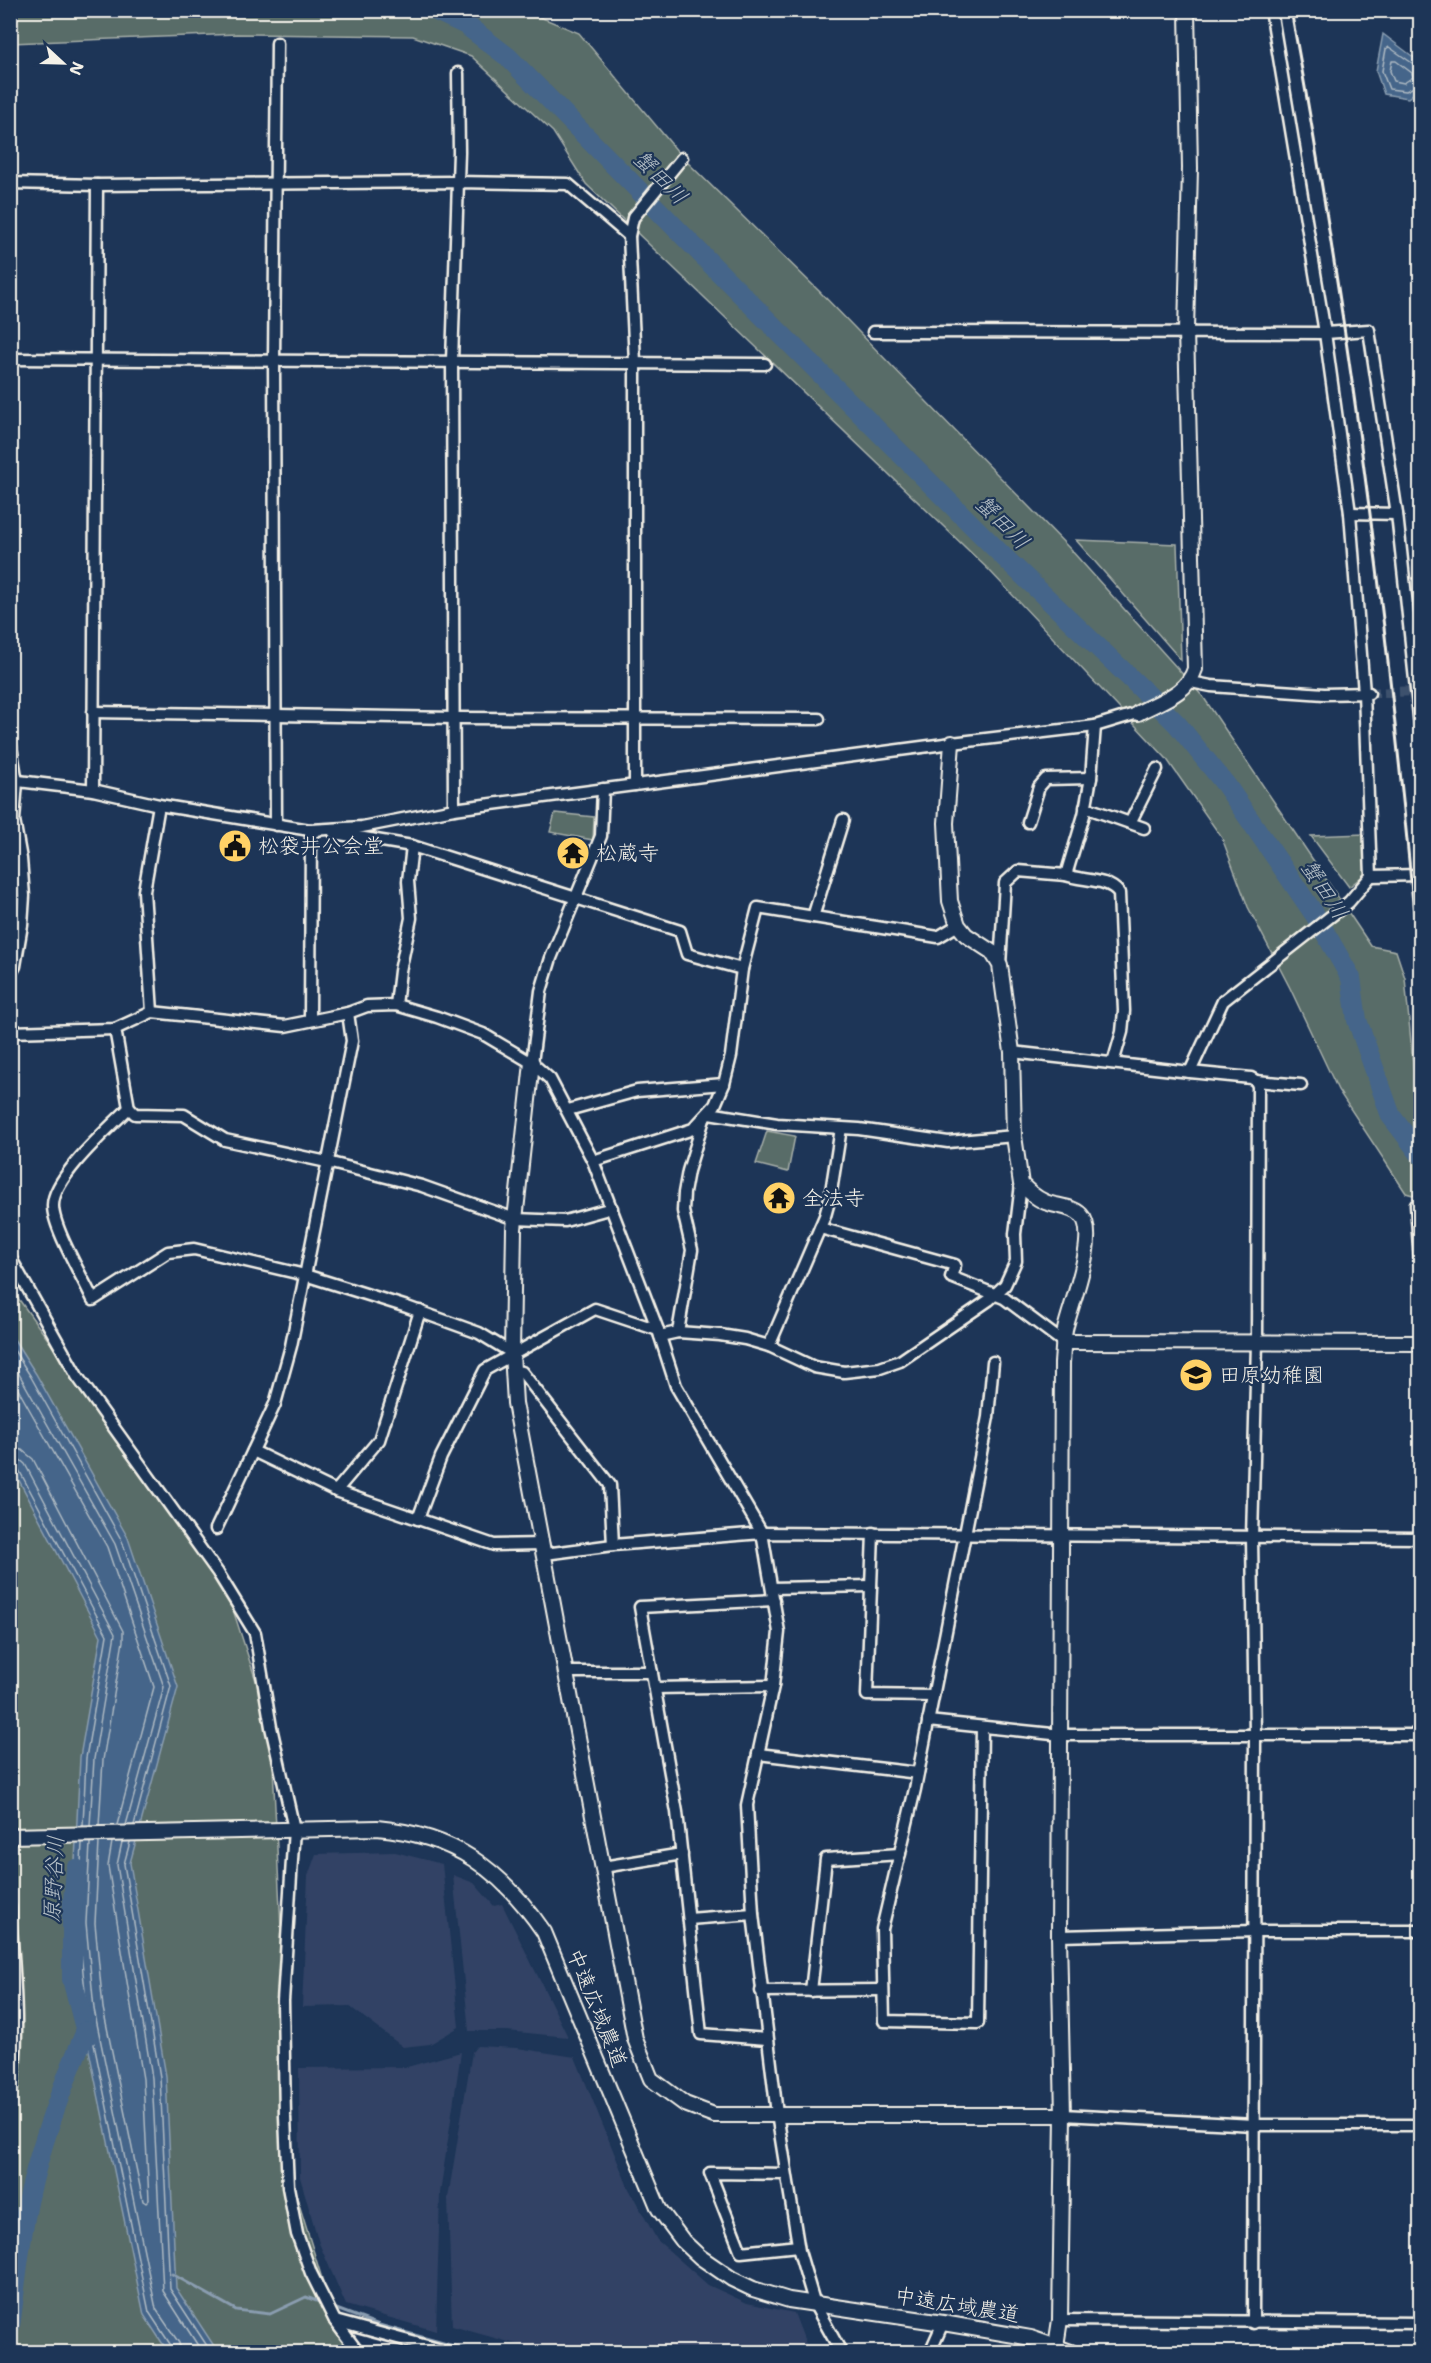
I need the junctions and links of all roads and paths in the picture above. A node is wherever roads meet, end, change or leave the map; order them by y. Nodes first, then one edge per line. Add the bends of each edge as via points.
1 (1187, 10) edge
2 (1271, 10) edge
3 (278, 43) dead end
4 (458, 73) dead end
5 (682, 158) dead end
6 (456, 182) junction
7 (10, 183) edge
8 (277, 184) junction
9 (97, 185) junction
10 (629, 236) junction
11 (1186, 331) junction
12 (873, 332) dead end
13 (1325, 333) junction
14 (10, 359) edge
15 (97, 359) junction
16 (274, 361) junction
17 (452, 361) junction
18 (635, 362) junction
19 (765, 364) dead end
20 (1350, 513) junction
21 (1397, 514) junction
22 (1187, 686) junction
23 (1419, 691) edge
24 (1367, 693) junction
25 (93, 712) junction
26 (1138, 713) joint
27 (276, 716) junction
28 (634, 717) junction
29 (455, 718) junction
30 (819, 718) dead end
31 (1095, 726) junction
32 (1420, 726) edge
33 (10, 741) edge
34 (952, 743) junction
35 (1156, 769) dead end
36 (1091, 778) junction
37 (14, 781) edge
38 (634, 785) junction
39 (603, 789) junction
40 (93, 790) junction
41 (159, 805) junction
42 (1085, 807) junction
43 (454, 809) junction
44 (843, 820) dead end
45 (1028, 822) dead end
46 (1130, 823) junction
47 (276, 825) junction
48 (1144, 828) dead end
49 (311, 830) junction
50 (412, 846) junction
51 (1066, 875) junction
52 (1420, 875) edge
53 (1371, 876) junction
54 (576, 897) junction
55 (813, 917) junction
56 (958, 925) junction
57 (1000, 965) junction
58 (742, 969) junction
59 (10, 975) edge
60 (396, 1005) junction
61 (152, 1012) junction
62 (348, 1013) junction
63 (310, 1019) junction
64 (115, 1029) junction
65 (10, 1032) edge
66 (1012, 1052) junction
67 (532, 1063) junction
68 (1113, 1063) junction
69 (1190, 1072) junction
70 (1256, 1081) junction
71 (724, 1084) junction
72 (1301, 1085) dead end
73 (129, 1108) junction
74 (568, 1110) junction
75 (706, 1116) junction
76 (841, 1128) junction
77 (1014, 1136) junction
78 (593, 1161) junction
79 (327, 1162) junction
80 (1021, 1184) junction
81 (1416, 1205) dead end
82 (612, 1208) junction
83 (515, 1219) junction
84 (820, 1228) junction
85 (10, 1257) edge
86 (1420, 1260) edge
87 (305, 1275) junction
88 (994, 1295) junction
89 (420, 1311) junction
90 (678, 1332) junction
91 (659, 1333) junction
92 (1063, 1342) junction
93 (1257, 1342) junction
94 (1420, 1343) edge
95 (769, 1346) junction
96 (512, 1353) junction
97 (993, 1362) dead end
98 (513, 1371) junction
99 (253, 1451) junction
100 (336, 1491) junction
101 (418, 1519) junction
102 (216, 1529) dead end
103 (762, 1533) junction
104 (873, 1533) junction
105 (966, 1533) junction
106 (1062, 1537) junction
107 (1252, 1538) junction
108 (1420, 1538) edge
109 (614, 1545) junction
110 (544, 1549) junction
111 (871, 1586) junction
112 (772, 1588) junction
113 (774, 1600) junction
114 (564, 1671) junction
115 (652, 1672) junction
116 (773, 1686) junction
117 (655, 1688) junction
118 (933, 1696) junction
119 (928, 1721) junction
120 (982, 1727) junction
121 (1062, 1735) junction
122 (1255, 1735) junction
123 (1420, 1735) edge
124 (758, 1754) junction
125 (918, 1773) junction
126 (287, 1830) junction
127 (10, 1836) edge
128 (682, 1854) junction
129 (900, 1854) junction
130 (603, 1867) junction
131 (10, 1907) edge
132 (753, 1914) junction
133 (11, 1918) edge
134 (689, 1919) junction
135 (1255, 1931) junction
136 (1420, 1931) edge
137 (1059, 1936) junction
138 (883, 1990) junction
139 (761, 1991) junction
140 (811, 1991) junction
141 (767, 2039) junction
142 (10, 2098) edge
143 (777, 2114) junction
144 (1063, 2115) junction
145 (1420, 2125) edge
146 (1254, 2126) junction
147 (786, 2174) junction
148 (798, 2246) junction
149 (815, 2305) junction
150 (1060, 2320) junction
151 (335, 2321) junction
152 (943, 2322) junction
153 (1253, 2323) junction
154 (1420, 2323) edge
155 (1056, 2349) edge
156 (358, 2352) edge
157 (449, 2352) edge
158 (841, 2352) edge
159 (930, 2352) edge
160 (1071, 2352) edge

1 - 11 street via 1190,168
2 - 13 street
3 - 8 street
4 - 6 street
5 - 10 street via 633,218
6 - 8 street
6 - 10 street via 568,184
6 - 17 street
7 - 9 street
8 - 9 street
8 - 16 street
9 - 15 street
10 - 18 street
11 - 12 street
11 - 13 street
11 - 22 street via 1195,669
13 - 20 street
13 - 21 street via 1369,330
14 - 15 street
15 - 16 street
15 - 25 street
16 - 17 street
16 - 27 street
17 - 18 street
17 - 29 street
18 - 19 street
18 - 28 street
20 - 21 street
20 - 24 street
21 - 23 street
22 - 24 street
22 - 26 street
23 - 32 street
24 - 53 street
25 - 27 street
25 - 40 street
26 - 31 street
27 - 29 street
27 - 47 street
28 - 29 street
28 - 30 street
28 - 38 street
29 - 43 street
31 - 34 street
31 - 36 street
33 - 37 street
34 - 38 street
34 - 56 street via 946,823 950,901
35 - 46 street
36 - 42 street
36 - 45 street via 1046,779 1039,786
37 - 40 street
37 - 59 street via 14,820 24,896 15,966
38 - 39 street
39 - 43 street
39 - 54 street via 602,836
40 - 41 street
41 - 47 street
41 - 61 street via 144,891
42 - 46 street
42 - 51 street
43 - 49 street via 362,827
44 - 55 street
46 - 48 street
47 - 49 street
49 - 50 street
49 - 63 street
50 - 54 street
50 - 60 street via 408,881 411,918
51 - 57 street via 1018,872 1005,883
51 - 68 street via 1104,883 1119,893 1124,1011
52 - 53 street
53 - 69 street via 1349,902 1222,1001
54 - 58 street via 680,931 687,954
54 - 67 street via 541,991
55 - 56 street via 938,937
55 - 58 street via 758,908
56 - 57 street via 992,952
57 - 66 street
58 - 71 street
60 - 62 street via 367,1006
60 - 67 street via 483,1034
61 - 63 street via 285,1026
61 - 64 street
62 - 63 street
62 - 79 street via 352,1041
64 - 65 street
64 - 73 street
66 - 68 street
66 - 77 street
67 - 74 street via 550,1079
67 - 83 street
68 - 69 street
69 - 70 street
70 - 72 street
70 - 93 street
71 - 74 street via 637,1091
71 - 75 street
73 - 79 street via 135,1114 184,1115 225,1140
73 - 87 street via 77,1160 57,1188 53,1206 61,1234 93,1300 168,1252 194,1249
74 - 78 street
75 - 76 street
75 - 78 street via 693,1129
75 - 90 street via 684,1193 683,1211 692,1250
76 - 77 street via 948,1142
76 - 84 street via 830,1198
77 - 80 street
78 - 82 street
79 - 83 street via 422,1186
79 - 87 street
80 - 88 street via 1016,1261 1005,1285
80 - 92 street via 1043,1202 1069,1208 1087,1223 1082,1269
81 - 86 street
82 - 83 street via 565,1221
82 - 91 street
83 - 96 street
84 - 88 street via 954,1265 951,1277
84 - 95 street
85 - 126 street via 77,1376 218,1573 252,1628 258,1645
87 - 89 street
87 - 99 street via 275,1404
88 - 92 street via 1004,1298
88 - 95 street via 900,1361 880,1368 861,1372 826,1370
89 - 96 street via 479,1333
89 - 100 street via 379,1440
90 - 91 street
90 - 95 street via 720,1335
91 - 96 street via 595,1309
91 - 103 street via 676,1386
92 - 93 street
92 - 106 street
93 - 94 street
93 - 107 street
96 - 98 street
96 - 101 street via 485,1370 441,1457
97 - 105 street via 988,1417
98 - 109 street via 522,1372 610,1485
98 - 110 street via 515,1403
99 - 100 street
99 - 102 street
100 - 101 street
101 - 110 street via 494,1545
103 - 104 street
103 - 109 street
103 - 112 street
104 - 105 street
104 - 111 street
105 - 106 street
105 - 118 street
106 - 107 street
106 - 121 street
107 - 108 street
107 - 122 street
109 - 110 street
110 - 114 street
111 - 112 street
111 - 118 street via 867,1695
112 - 113 street
113 - 115 street via 640,1606
113 - 116 street via 779,1632
114 - 115 street
114 - 130 street
115 - 117 street
116 - 117 street
116 - 124 street
117 - 128 street
118 - 119 street
119 - 120 street
119 - 125 street
120 - 121 street
120 - 138 street via 978,2023 884,2021
121 - 122 street
121 - 137 street
122 - 123 street
122 - 135 street
124 - 125 street
124 - 132 street via 747,1804
125 - 129 street
126 - 127 street, 中遠広域農道
126 - 149 street, 中遠広域農道 via 377,1828 424,1836 465,1854 515,1892 544,1932 648,2186 671,2226 699,2257 732,2279 775,2297
126 - 151 street via 283,2001 288,2187 297,2234
128 - 130 street
128 - 134 street
129 - 138 street via 882,1929
129 - 140 street via 826,1859
130 - 143 street via 635,2039 651,2079 685,2104 714,2115
131 - 133 street
132 - 134 street
132 - 139 street
133 - 142 street via 15,2057
134 - 141 street via 701,2034
135 - 136 street
135 - 137 street
135 - 146 street
137 - 144 street
138 - 140 street
139 - 140 street
139 - 141 street
141 - 143 street
143 - 144 street
143 - 147 street
144 - 146 street
144 - 150 street
145 - 146 street
146 - 153 street
147 - 148 street
147 - 148 street via 710,2173 741,2252
148 - 149 street
149 - 152 street, 中遠広域農道
149 - 158 street
150 - 153 street
150 - 155 street
151 - 156 street
151 - 157 street
152 - 155 street, 中遠広域農道 via 1031,2338
152 - 159 street
153 - 154 street
155 - 160 street, 中遠広域農道

